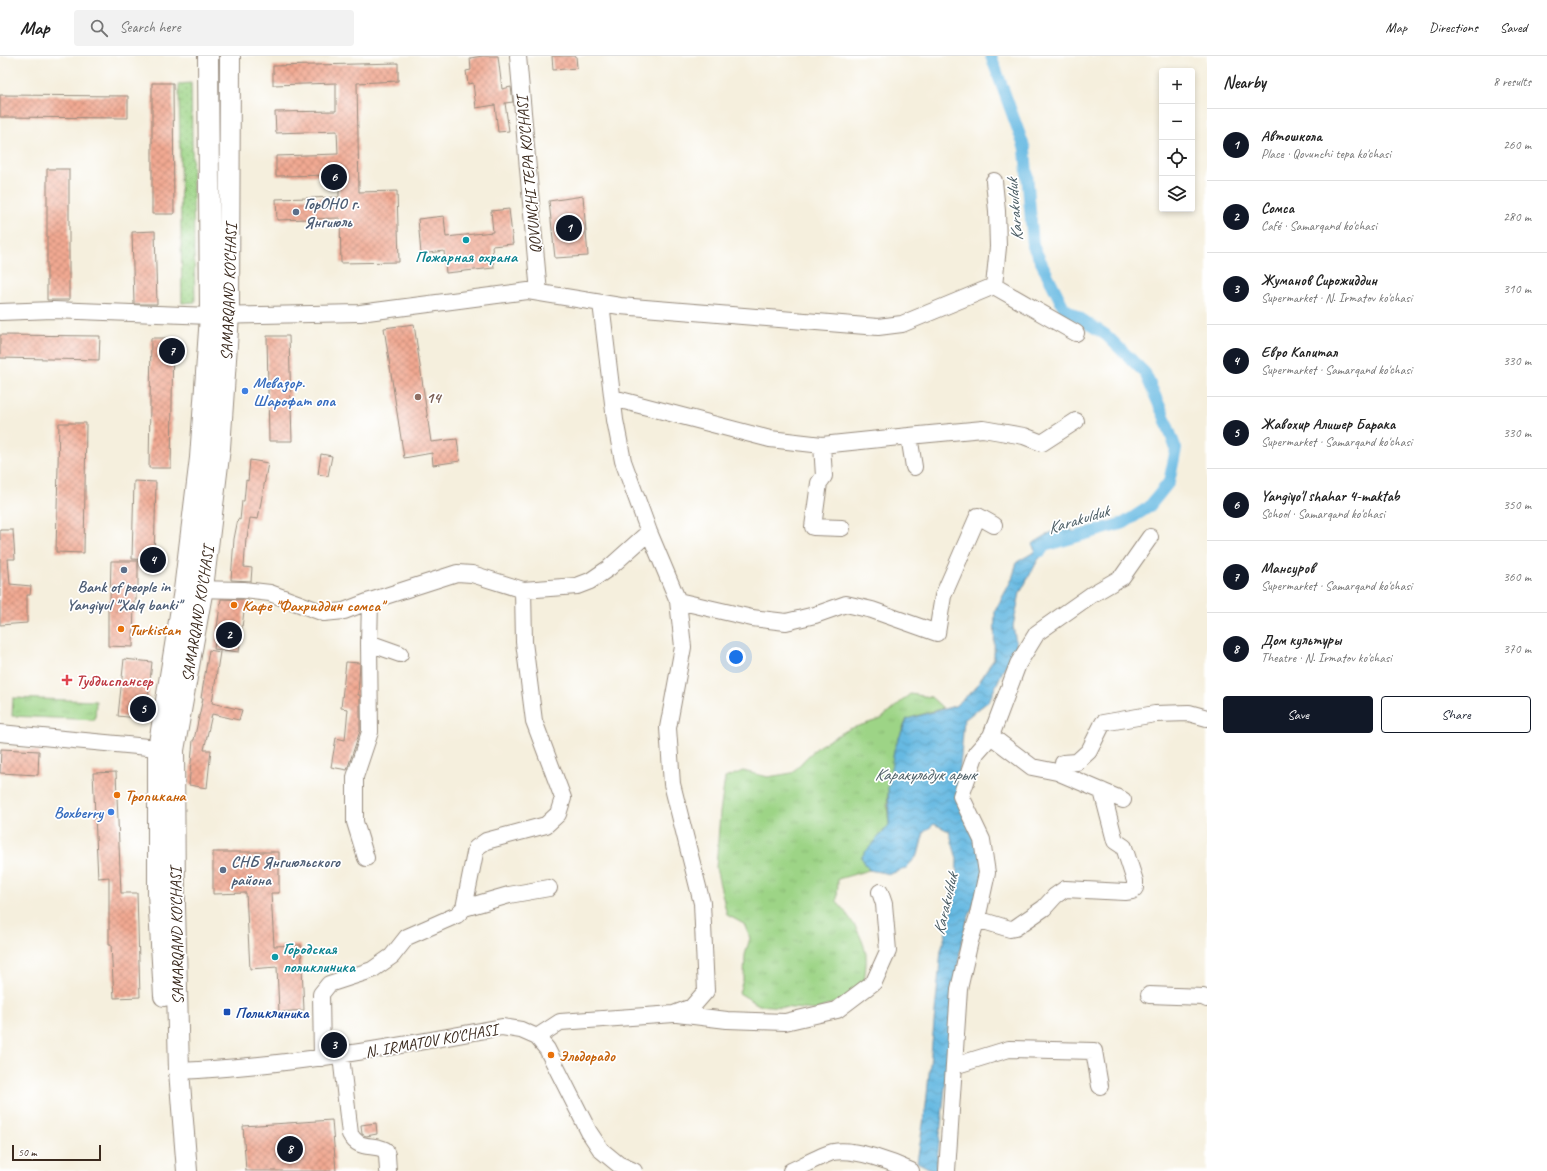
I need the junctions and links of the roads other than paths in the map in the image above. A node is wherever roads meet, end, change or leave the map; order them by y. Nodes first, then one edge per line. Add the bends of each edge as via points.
1 (208, 56) edge
2 (230, 56) edge
3 (518, 56) edge
4 (994, 181) dead end
5 (994, 286) junction
6 (539, 293) junction
7 (601, 303) junction
8 (0, 312) edge
9 (229, 315) junction
10 (210, 316) junction
11 (1076, 333) dead end
12 (613, 398) junction
13 (1076, 421) dead end
14 (909, 436) junction
15 (822, 446) junction
16 (914, 467) dead end
17 (994, 525) dead end
18 (842, 528) dead end
19 (650, 532) junction
20 (1150, 537) dead end
21 (193, 589) junction
22 (523, 590) junction
23 (370, 601) junction
24 (678, 601) junction
25 (369, 643) junction
26 (400, 654) dead end
27 (1207, 718) edge
28 (0, 729) edge
29 (991, 736) junction
30 (166, 749) junction
31 (1063, 763) dead end
32 (1102, 791) junction
33 (1123, 800) dead end
34 (366, 858) dead end
35 (549, 888) dead end
36 (880, 892) dead end
37 (464, 908) junction
38 (977, 918) junction
39 (1149, 995) dead end
40 (1207, 999) edge
41 (674, 1014) junction
42 (537, 1037) junction
43 (341, 1056) junction
44 (322, 1058) junction
45 (954, 1066) junction
46 (179, 1071) junction
47 (1100, 1086) dead end
48 (907, 1169) edge
49 (173, 1171) edge
50 (187, 1171) edge
51 (388, 1171) edge
52 (634, 1171) edge
53 (791, 1171) edge
54 (946, 1171) edge

1 - 10 main road, SAMARQAND KO'CHASI
2 - 9 main road, SAMARQAND KO'CHASI
3 - 6 street, QOVUNCHI TEPA KO'CHASI
4 - 5 street via 998,246
5 - 7 street via 902,324 878,327
5 - 11 street
6 - 7 street
6 - 9 street via 528,292 360,313
7 - 12 street
8 - 10 street via 53,310
9 - 10 street
9 - 21 main road, SAMARQAND KO'CHASI via 220,448
10 - 21 main road, SAMARQAND KO'CHASI
12 - 15 street via 770,440
12 - 19 street via 623,461
13 - 14 street via 1042,444 1024,436 983,429
14 - 15 street
14 - 16 street
15 - 18 street via 824,476 820,483 813,527
17 - 24 street via 978,516 943,596 937,633 872,610 846,604 786,622 752,618
19 - 22 street via 590,581 577,586
19 - 24 street
20 - 29 street via 1122,577 1091,595 1037,633 1018,664
21 - 23 street via 270,593 324,613 344,612
21 - 30 main road, SAMARQAND KO'CHASI
22 - 23 street via 472,574 457,574
22 - 37 street via 524,642 534,721 562,798 558,814 546,825 486,841 476,848
23 - 25 street
24 - 41 street via 683,647 668,728 672,784 702,903 706,991 692,1007
25 - 26 street
25 - 34 street via 370,732 355,777 355,822
27 - 31 street via 1189,713 1156,714 1103,723 1089,751 1077,762
28 - 30 street
29 - 32 street via 1032,767 1057,772
29 - 38 street via 976,753 961,796 982,840 987,873
30 - 46 main road, SAMARQAND KO'CHASI via 175,906
30 - 49 main road, SAMARQAND KO'CHASI via 158,893
32 - 33 street
32 - 38 street via 1115,841 1124,847 1135,888 1126,892 1065,889 1044,908 1010,929
35 - 37 street
36 - 41 street via 884,904 888,951 874,982 838,1010 784,1022 726,1020
37 - 44 street via 457,916 407,937 392,956 372,970 328,984 322,994
38 - 45 street via 959,989
39 - 40 street
41 - 42 street via 560,1022
42 - 43 street, N. IRMATOV KO'CHASI via 521,1030 502,1027
42 - 52 street via 547,1049 589,1132 601,1150 618,1164
43 - 44 street, N. IRMATOV KO'CHASI
43 - 51 street via 350,1134 358,1144 385,1150
44 - 46 street, N. IRMATOV KO'CHASI
45 - 47 street via 1009,1049 1094,1051
45 - 54 street
46 - 50 main road, SAMARQAND KO'CHASI
48 - 53 street via 872,1157 850,1152 833,1152

